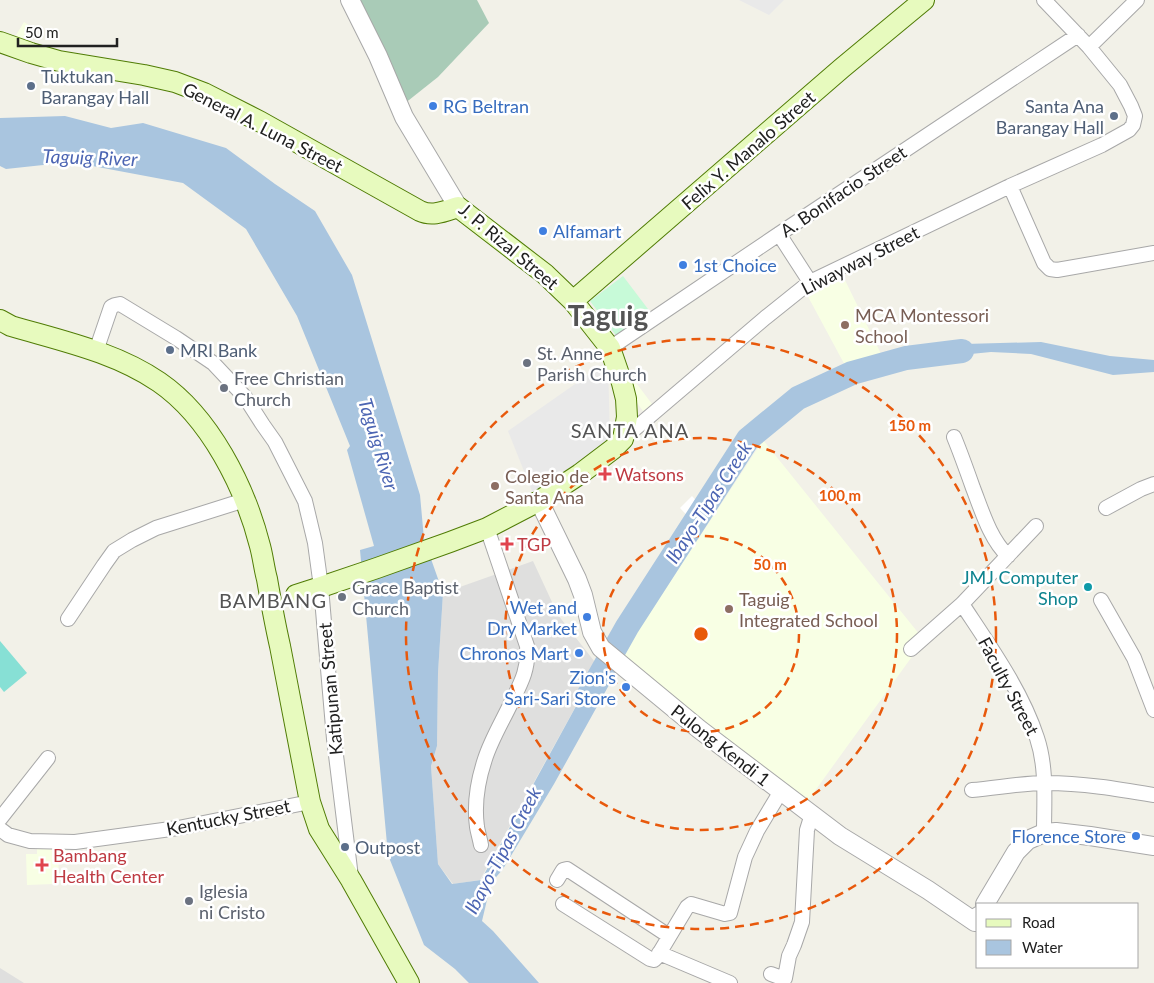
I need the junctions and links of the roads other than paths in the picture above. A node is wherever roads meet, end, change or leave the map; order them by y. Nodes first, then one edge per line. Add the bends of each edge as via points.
1 (350, 0) edge
2 (924, 0) edge
3 (1044, 0) edge
4 (1137, 0) edge
5 (1078, 35) junction
6 (0, 42) edge
7 (1089, 47) junction
8 (1010, 186) junction
9 (458, 207) junction
10 (779, 234) junction
11 (1154, 253) edge
12 (810, 282) junction
13 (573, 301) junction
14 (0, 321) edge
15 (610, 348) junction
16 (96, 351) junction
17 (954, 437) dead end
18 (623, 439) junction
19 (1154, 484) edge
20 (245, 500) junction
21 (538, 501) junction
22 (1106, 508) dead end
23 (1036, 526) dead end
24 (487, 528) junction
25 (1008, 556) junction
26 (321, 587) junction
27 (282, 597) junction
28 (1101, 600) dead end
29 (962, 604) junction
30 (68, 619) dead end
31 (911, 649) dead end
32 (1154, 710) edge
33 (48, 758) dead end
34 (1044, 783) junction
35 (972, 790) dead end
36 (781, 791) junction
37 (1154, 795) edge
38 (310, 802) junction
39 (812, 814) junction
40 (0, 819) edge
41 (0, 829) edge
42 (1044, 833) junction
43 (481, 845) dead end
44 (1154, 846) edge
45 (352, 880) junction
46 (557, 880) dead end
47 (986, 903) edge
48 (563, 904) dead end
49 (976, 919) edge
50 (669, 936) junction
51 (659, 953) junction
52 (772, 974) dead end
53 (409, 983) edge
54 (730, 983) edge

1 - 9 street, J. P. Rizal Street via 404,117
2 - 13 main road, Felix Y. Manalo Street
3 - 5 street
4 - 7 street
5 - 7 street
5 - 10 street, A. Bonifacio Street
6 - 9 main road, General A. Luna Street via 59,61 175,82 261,122 420,212 436,214
7 - 8 street, Liwayway Street via 1120,85 1135,116 1133,125 1102,144
8 - 11 street via 1044,263 1050,269
8 - 12 street, Liwayway Street
9 - 13 main road, J. P. Rizal Street via 546,274
10 - 12 street
10 - 15 street, A. Bonifacio Street
12 - 18 street, Liwayway Street
13 - 15 main road, J. P. Rizal Street
14 - 16 main road
15 - 18 main road, J. P. Rizal Street via 626,399
16 - 20 main road via 136,368 183,403 201,422 233,473
16 - 26 street, Katipunan Street via 111,307 120,304 213,363 250,404 275,442 305,501
17 - 25 street via 996,543
18 - 21 main road via 580,474
19 - 22 street
20 - 27 main road
20 - 30 street via 156,528 114,552
21 - 24 main road
21 - 36 street, Pulong Kendi 1 via 578,579 592,632 600,648
23 - 25 street
24 - 26 main road
24 - 43 street via 528,646 528,658 521,683 482,772 476,810
25 - 29 street
26 - 27 main road
26 - 45 street, Katipunan Street via 334,739
27 - 38 main road
28 - 32 street via 1134,658
29 - 31 street
29 - 34 street, Faculty Street via 1002,665 1025,709 1038,738
33 - 40 street
34 - 35 street
34 - 37 street
34 - 42 street, Faculty Street
36 - 39 street, Pulong Kendi 1
36 - 50 street via 745,857 730,913 690,904
38 - 41 street, Kentucky Street via 178,828 75,842 30,841 8,835
38 - 45 main road via 319,829
39 - 49 street, Pulong Kendi 1 via 840,836 974,922
39 - 52 street via 807,830 800,927 785,978
42 - 44 street
42 - 47 street via 1028,840 1016,852
45 - 53 main road
46 - 50 street via 567,869
48 - 51 street via 650,959 654,960
50 - 51 street
51 - 54 street

